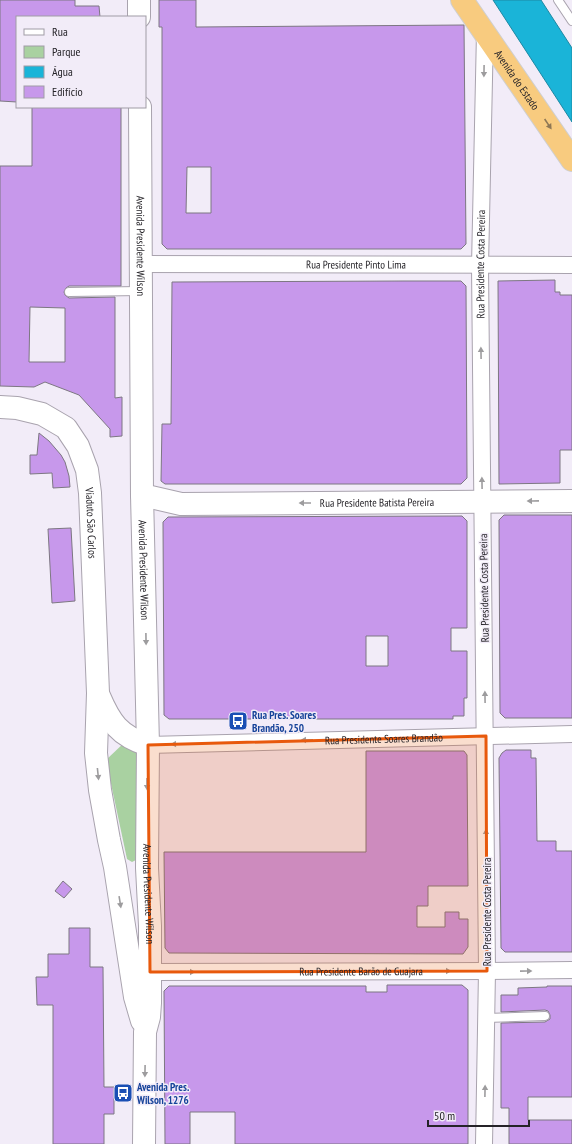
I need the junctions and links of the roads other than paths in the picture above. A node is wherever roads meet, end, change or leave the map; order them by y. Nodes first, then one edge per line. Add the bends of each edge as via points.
1 (139, 0) edge
2 (462, 0) edge
3 (558, 0) edge
4 (139, 16) edge
5 (572, 20) edge
6 (485, 32) junction
7 (140, 108) edge
8 (572, 160) edge
9 (140, 264) junction
10 (572, 265) edge
11 (480, 266) junction
12 (140, 291) junction
13 (69, 292) dead end
14 (9, 408) edge
15 (142, 495) junction
16 (482, 501) junction
17 (572, 501) edge
18 (181, 504) junction
19 (142, 516) junction
20 (98, 693) junction
21 (125, 734) junction
22 (572, 734) edge
23 (486, 736) junction
24 (148, 745) junction
25 (96, 753) junction
26 (572, 970) edge
27 (487, 971) junction
28 (150, 972) junction
29 (545, 1016) dead end
30 (486, 1018) junction
31 (145, 1032) junction
32 (144, 1144) edge
33 (484, 1144) edge

1 - 4 main road
2 - 6 highway, Avenida do Estado
3 - 5 lane
6 -> 8 highway, Avenida do Estado
6 -> 11 street, Rua Presidente Costa Pereira
7 - 9 main road, Avenida Presidente Wilson
9 - 11 street, Rua Presidente Pinto Lima
9 - 12 main road, Avenida Presidente Wilson
10 - 11 street, Rua Presidente Pinto Lima
16 -> 11 street, Rua Presidente Costa Pereira
12 - 13 lane
12 - 15 main road, Avenida Presidente Wilson
14 - 20 main road, Viaduto São Carlos via 42,414 66,428 78,446 87,470
15 - 18 main road, Rua Presidente Batista Pereira
15 - 19 main road, Avenida Presidente Wilson
17 -> 16 main road, Rua Presidente Batista Pereira
16 -> 18 main road, Rua Presidente Batista Pereira
23 -> 16 street, Rua Presidente Costa Pereira
18 - 19 main road, Rua Presidente Batista Pereira
19 -> 24 main road, Avenida Presidente Wilson
20 - 21 main road via 108,716
20 - 25 main road, Avenida Presidente Wilson
21 - 24 main road
21 - 25 main road via 114,736
22 - 23 street, Rua Presidente Soares Brandão
23 -> 24 street, Rua Presidente Soares Brandão
27 -> 23 street, Rua Presidente Costa Pereira
24 -> 28 main road, Avenida Presidente Wilson via 147,868
25 -> 31 main road, Avenida Presidente Wilson via 131,974
27 -> 26 street, Rua Presidente Barão de Guajara
28 -> 27 street, Rua Presidente Barão de Guajara
27 - 30 street, Rua Presidente Costa Pereira
28 - 31 main road, Avenida Presidente Wilson via 150,1003
29 - 30 lane
33 -> 30 street, Rua Presidente Costa Pereira
31 -> 32 main road, Avenida Presidente Wilson

